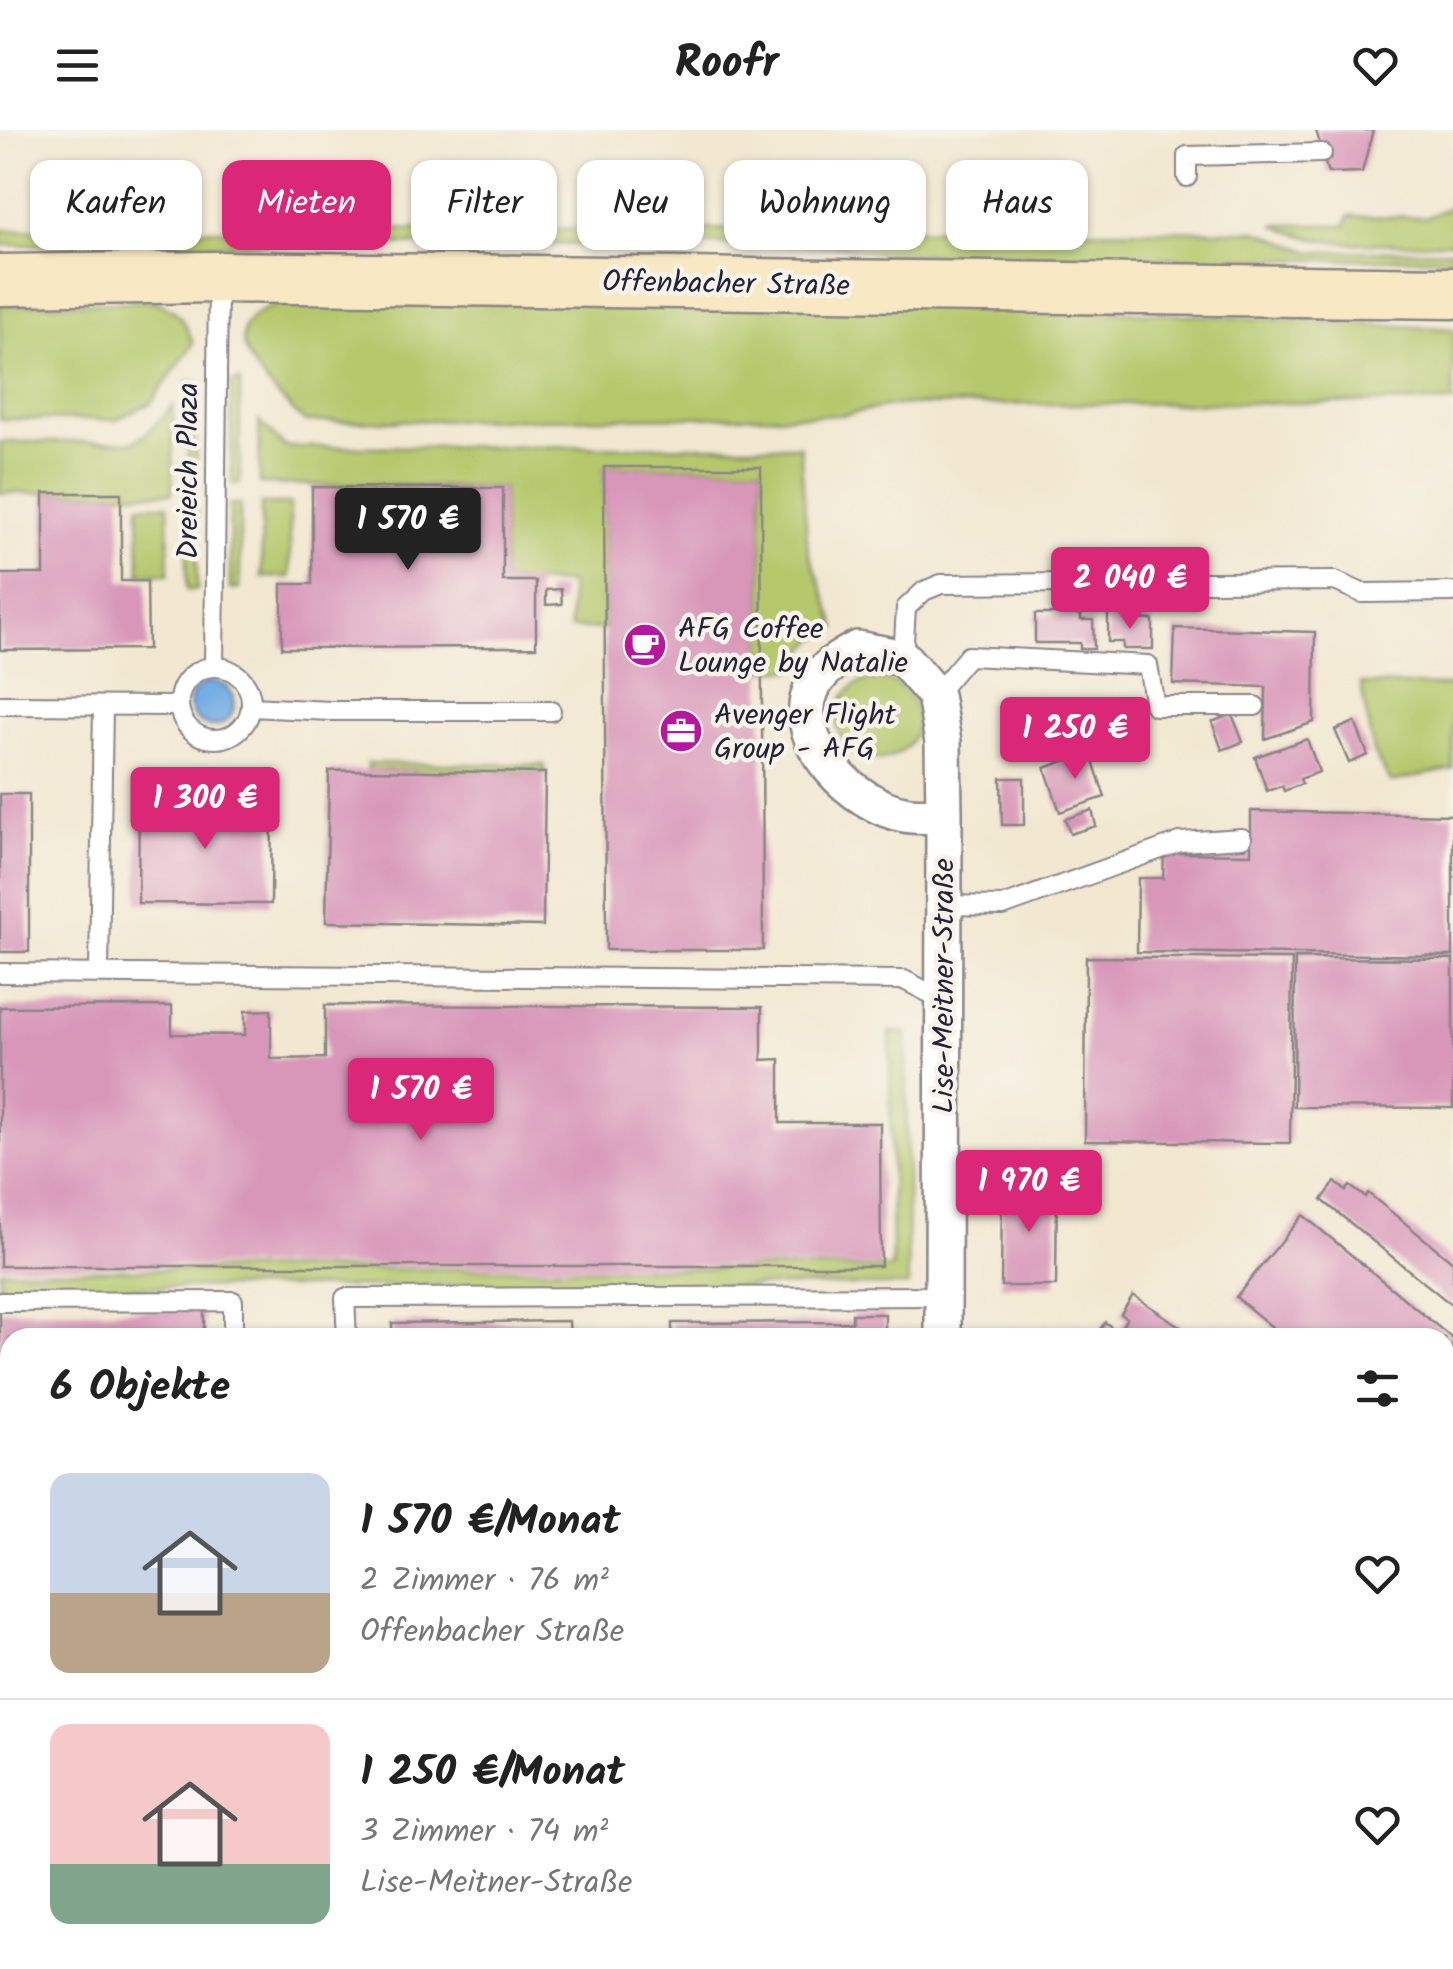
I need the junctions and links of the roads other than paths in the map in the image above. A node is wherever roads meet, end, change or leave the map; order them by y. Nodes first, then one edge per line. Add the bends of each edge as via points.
1 (1322, 153) dead end
2 (1187, 176) dead end
3 (218, 277) junction
4 (0, 280) edge
5 (1453, 293) edge
6 (1453, 592) edge
7 (903, 658) junction
8 (214, 666) junction
9 (935, 695) junction
10 (0, 706) edge
11 (103, 706) junction
12 (179, 706) junction
13 (1254, 706) dead end
14 (250, 707) junction
15 (551, 711) dead end
16 (944, 815) junction
17 (1242, 838) dead end
18 (943, 905) junction
19 (99, 972) junction
20 (0, 973) edge
21 (943, 1000) junction
22 (943, 1296) junction
23 (0, 1302) edge
24 (233, 1328) edge
25 (346, 1328) edge
26 (944, 1328) edge

1 - 2 lane via 1187,156
3 - 4 street, Offenbacher Straße
3 - 5 street, Offenbacher Straße
3 - 8 lane, Dreieich Plaza
6 - 7 lane via 1362,593 1335,581 940,584 906,608
7 - 9 street
7 - 16 street, Lise-Meitner-Straße via 857,649 828,666 810,691 808,731 822,762 860,794 902,814
8 - 12 lane via 185,681
8 - 14 lane via 237,674
9 - 13 lane via 968,656 1148,666 1155,706
9 - 16 street, Lise-Meitner-Straße
10 - 11 lane
11 - 12 lane
11 - 19 lane
12 - 14 lane via 195,734 218,739 240,729
14 - 15 lane
16 - 18 street, Lise-Meitner-Straße
17 - 18 lane via 1180,842 1003,906
18 - 21 street, Lise-Meitner-Straße
19 - 20 lane
19 - 21 lane via 904,980
21 - 22 street, Lise-Meitner-Straße
22 - 25 lane via 345,1298
22 - 26 street, Lise-Meitner-Straße
23 - 24 lane via 233,1301

